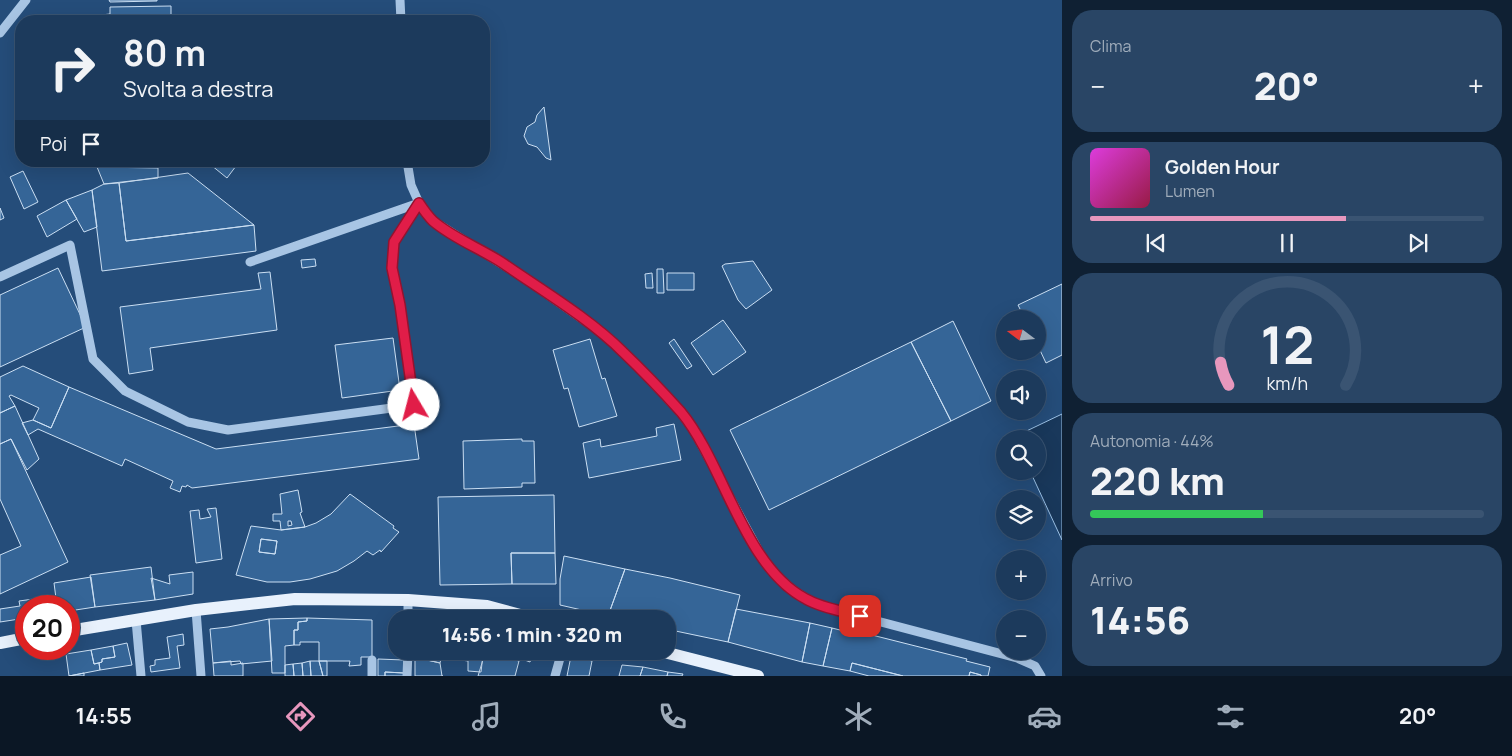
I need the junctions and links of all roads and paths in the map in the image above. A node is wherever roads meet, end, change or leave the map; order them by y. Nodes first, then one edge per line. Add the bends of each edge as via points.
1 (26, 0) edge
2 (400, 0) edge
3 (401, 15) edge
4 (0, 33) edge
5 (408, 167) edge
6 (419, 203) junction
7 (250, 262) dead end
8 (0, 277) edge
9 (408, 600) junction
10 (196, 610) junction
11 (408, 610) edge
12 (501, 610) edge
13 (136, 620) junction
14 (80, 629) edge
15 (15, 640) edge
16 (0, 643) edge
17 (676, 655) edge
18 (372, 660) dead end
19 (408, 660) edge
20 (559, 660) edge
21 (141, 676) edge
22 (201, 676) edge
23 (372, 676) edge
24 (407, 676) edge
25 (555, 676) edge
26 (757, 676) edge
27 (1042, 676) edge

1 - 4 street
2 - 3 street
5 - 6 street via 410,185
6 - 7 street
6 - 8 street via 394,242 392,268 414,405 228,430 188,422 125,391 93,359 70,245
6 - 27 street via 432,220 499,260 623,351 693,429 762,557 774,574 791,589 824,607 1017,658 1034,666
9 - 10 main road via 295,599
9 - 11 street
9 - 12 main road
10 - 13 main road
10 - 22 street
13 - 14 main road
13 - 21 street
15 - 16 main road
17 - 26 main road
18 - 23 street
19 - 24 street
20 - 25 street

